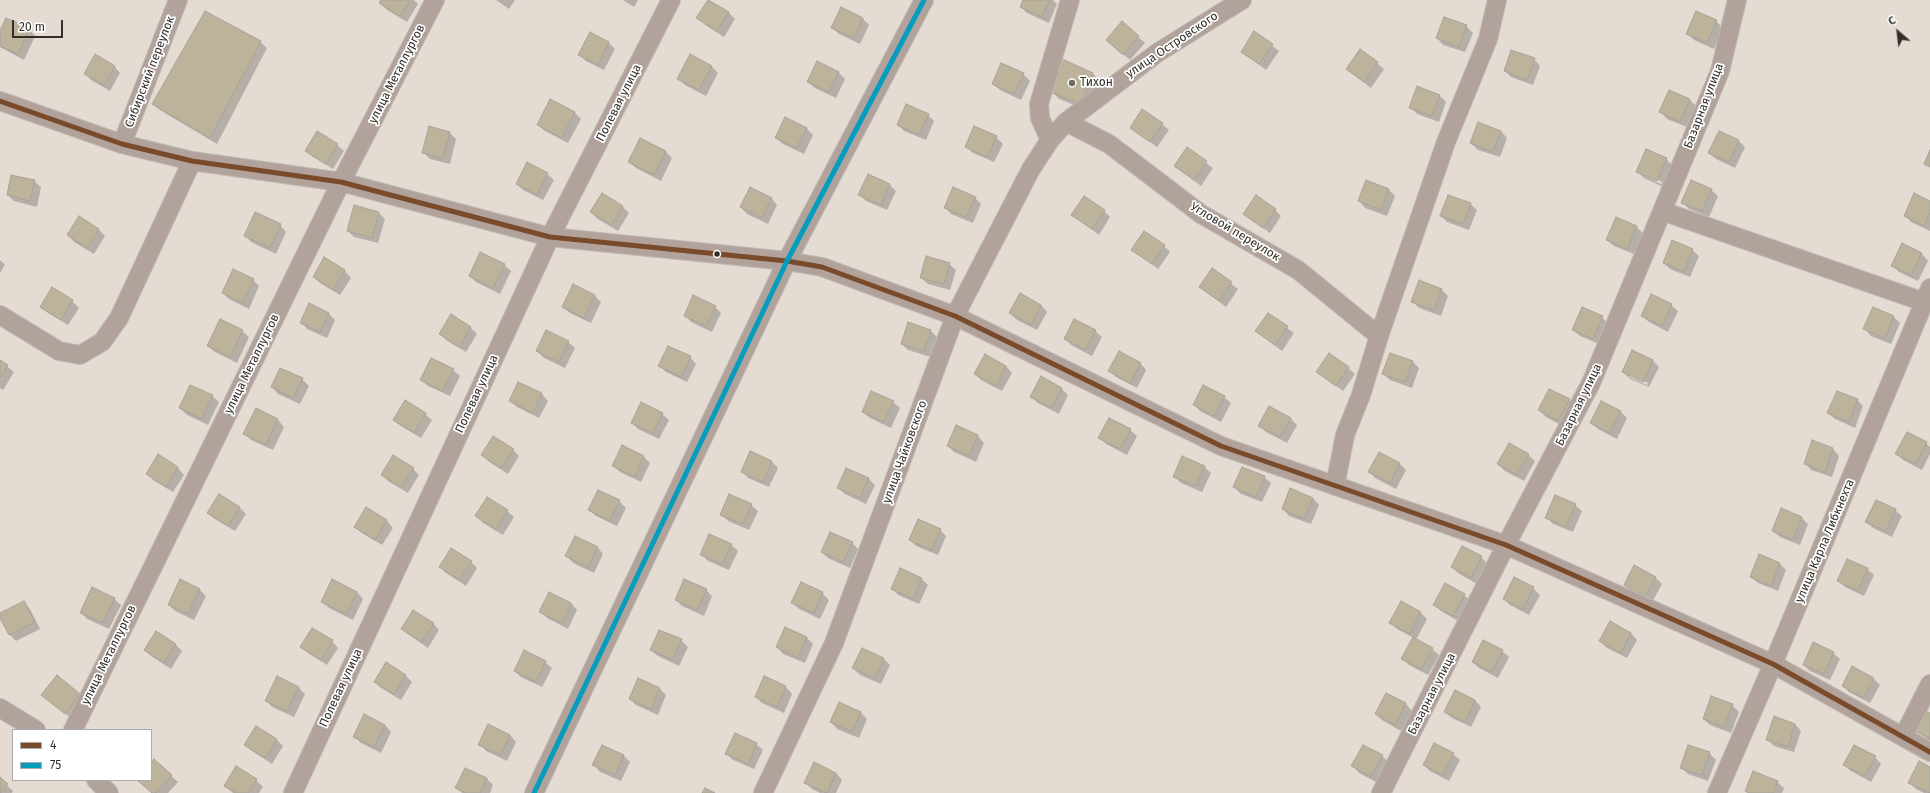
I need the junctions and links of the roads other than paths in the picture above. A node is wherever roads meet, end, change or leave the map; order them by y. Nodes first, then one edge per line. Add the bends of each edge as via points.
1 (178, 0) edge
2 (435, 0) edge
3 (671, 0) edge
4 (924, 0) edge
5 (1070, 0) edge
6 (1242, 0) edge
7 (1497, 0) edge
8 (1737, 0) edge
9 (0, 101) edge
10 (1066, 122) junction
11 (1050, 140) junction
12 (122, 144) junction
13 (192, 161) junction
14 (341, 182) junction
15 (1662, 211) junction
16 (550, 237) junction
17 (787, 260) junction
18 (1927, 295) edge
19 (0, 315) edge
20 (955, 316) junction
21 (1379, 336) junction
22 (1335, 486) junction
23 (1506, 545) junction
24 (1773, 664) junction
25 (1930, 684) edge
26 (0, 708) edge
27 (34, 729) edge
28 (73, 729) edge
29 (1903, 737) junction
30 (1930, 752) edge
31 (97, 781) edge
32 (109, 793) edge
33 (293, 793) edge
34 (534, 793) edge
35 (763, 793) edge
36 (1381, 793) edge
37 (1717, 793) edge

1 - 12 street, Сибирский переулок
2 - 14 street, улица Металлургов
3 - 16 street, Полевая улица
4 - 17 street
5 - 11 street via 1039,104 1040,118
6 - 10 street, улица Островского via 1157,53
7 - 21 street via 1488,39 1446,142
8 - 15 street, Базарная улица via 1720,71
9 - 12 street
10 - 11 street, улица Чайковского
10 - 21 street, Угловой переулок via 1108,144 1201,214 1298,270
11 - 20 street, улица Чайковского via 1031,169
12 - 13 street
13 - 14 street
13 - 19 street via 118,318 102,342 80,355 59,351
14 - 16 street
14 - 28 street, улица Металлургов
15 - 18 street
15 - 23 street, Базарная улица via 1591,383
16 - 17 street
16 - 33 street, Полевая улица
17 - 20 street via 822,267
17 - 34 street
18 - 24 street, улица Карла Либкнехта
20 - 22 street via 1221,446
20 - 35 street, улица Чайковского via 834,643
21 - 22 street via 1361,395 1345,435
22 - 23 street
23 - 24 street
23 - 36 street, Базарная улица
24 - 29 street
24 - 37 street, улица Карла Либкнехта
25 - 29 street
26 - 27 street
29 - 30 street
31 - 32 street

